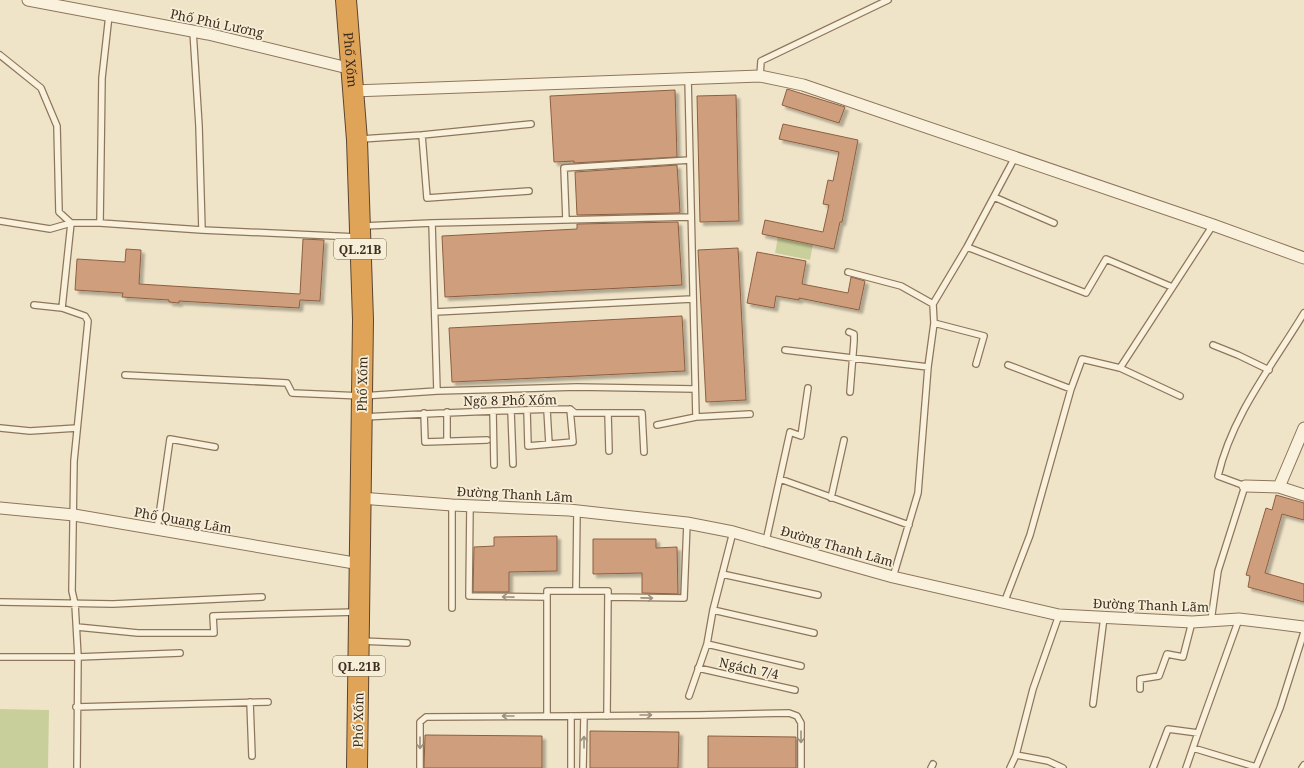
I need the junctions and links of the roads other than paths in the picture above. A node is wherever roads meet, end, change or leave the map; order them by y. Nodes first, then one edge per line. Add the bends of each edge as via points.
1 (28, 0) edge
2 (888, 0) edge
3 (349, 1) edge
4 (109, 15) junction
5 (193, 31) junction
6 (0, 55) edge
7 (352, 69) junction
8 (688, 78) junction
9 (760, 79) junction
10 (353, 91) junction
11 (531, 124) dead end
12 (422, 135) junction
13 (357, 140) junction
14 (1014, 159) junction
15 (690, 160) junction
16 (529, 191) dead end
17 (994, 197) junction
18 (691, 217) junction
19 (566, 220) junction
20 (0, 221) edge
21 (70, 223) junction
22 (100, 223) junction
23 (432, 223) junction
24 (1054, 223) dead end
25 (1213, 225) junction
26 (202, 230) junction
27 (359, 232) junction
28 (967, 247) junction
29 (1304, 258) edge
30 (848, 272) dead end
31 (1172, 287) junction
32 (692, 299) junction
33 (933, 304) junction
34 (34, 305) dead end
35 (62, 308) junction
36 (435, 312) junction
37 (1304, 313) edge
38 (934, 323) junction
39 (849, 332) dead end
40 (1213, 345) dead end
41 (785, 350) dead end
42 (854, 359) junction
43 (976, 364) dead end
44 (1008, 365) dead end
45 (928, 367) junction
46 (1120, 368) junction
47 (1269, 370) junction
48 (124, 375) dead end
49 (808, 388) dead end
50 (695, 389) junction
51 (1071, 389) junction
52 (437, 391) junction
53 (850, 392) dead end
54 (362, 396) junction
55 (1180, 396) dead end
56 (527, 410) junction
57 (547, 410) junction
58 (570, 410) junction
59 (493, 411) junction
60 (511, 411) junction
61 (447, 412) junction
62 (424, 413) junction
63 (608, 413) junction
64 (750, 414) dead end
65 (362, 417) junction
66 (696, 417) junction
67 (657, 425) dead end
68 (0, 428) edge
69 (77, 428) junction
70 (1304, 428) edge
71 (487, 440) dead end
72 (844, 440) dead end
73 (447, 441) junction
74 (549, 444) junction
75 (215, 447) dead end
76 (609, 451) dead end
77 (644, 452) dead end
78 (513, 464) dead end
79 (494, 465) dead end
80 (780, 479) junction
81 (1244, 486) junction
82 (1279, 488) junction
83 (1304, 495) edge
84 (360, 498) junction
85 (831, 498) junction
86 (452, 505) junction
87 (470, 506) junction
88 (0, 508) edge
89 (577, 511) junction
90 (74, 515) junction
91 (687, 523) junction
92 (909, 525) junction
93 (157, 530) junction
94 (733, 532) junction
95 (766, 541) junction
96 (360, 564) junction
97 (722, 574) junction
98 (893, 576) junction
99 (576, 591) junction
100 (818, 594) dead end
101 (262, 597) dead end
102 (547, 597) junction
103 (608, 597) junction
104 (0, 602) edge
105 (1004, 603) junction
106 (76, 604) junction
107 (452, 608) dead end
108 (713, 610) junction
109 (359, 612) junction
110 (1059, 615) junction
111 (1104, 617) junction
112 (1239, 619) junction
113 (1192, 622) junction
114 (1211, 622) junction
115 (77, 627) junction
116 (1304, 627) edge
117 (1304, 632) edge
118 (814, 633) dead end
119 (359, 641) junction
120 (407, 643) dead end
121 (707, 644) junction
122 (180, 653) dead end
123 (0, 657) edge
124 (78, 657) junction
125 (801, 666) dead end
126 (698, 668) junction
127 (1140, 689) dead end
128 (795, 690) dead end
129 (689, 696) dead end
130 (250, 702) junction
131 (268, 702) dead end
132 (1094, 704) dead end
133 (76, 707) junction
134 (547, 716) junction
135 (571, 716) junction
136 (584, 716) junction
137 (607, 716) junction
138 (1198, 733) junction
139 (1193, 748) junction
140 (1016, 755) junction
141 (252, 756) dead end
142 (1304, 765) edge
143 (77, 768) edge
144 (357, 768) edge
145 (420, 768) edge
146 (571, 768) edge
147 (583, 768) edge
148 (801, 768) edge
149 (1010, 768) edge
150 (1063, 768) edge
151 (1153, 768) edge
152 (1186, 768) edge
153 (1302, 768) edge

1 - 4 street, Phố Phú Lương
2 - 9 lane via 760,61
3 - 7 highway, Phố Xốm / QL.21B
4 - 5 street, Phố Phú Lương
4 - 22 lane via 102,78
5 - 7 street, Phố Phú Lương
5 - 26 lane
6 - 21 lane via 41,88 57,126 59,212
7 - 10 highway, Phố Xốm / QL.21B
8 - 9 street
8 - 10 street
8 - 15 lane
9 - 14 street via 803,85
10 - 13 highway, Phố Xốm / QL.21B
11 - 12 lane
12 - 13 lane
12 - 16 lane via 427,198
13 - 27 highway, Phố Xốm / QL.21B
14 - 17 lane
14 - 25 street
15 - 18 lane
15 - 19 lane via 564,168
17 - 24 lane
17 - 28 lane
18 - 19 lane
18 - 32 lane
19 - 23 lane
20 - 21 lane via 50,229
21 - 22 lane
21 - 35 lane
22 - 26 lane
23 - 27 lane
23 - 36 lane
25 - 29 street
25 - 31 lane
26 - 27 lane
27 - 54 highway, Phố Xốm / QL.21B via 363,320
28 - 31 lane via 1086,293 1106,259
28 - 33 lane
30 - 33 lane via 901,286
31 - 46 lane
32 - 36 lane
32 - 50 lane
33 - 38 lane
34 - 35 lane
35 - 69 lane via 85,316 88,320
36 - 52 lane
37 - 47 lane
38 - 43 lane via 984,336
38 - 45 lane
39 - 42 lane via 854,334
40 - 47 lane
41 - 42 lane
42 - 45 lane
42 - 53 lane
44 - 51 lane
45 - 92 lane via 918,493
46 - 51 lane via 1082,359
46 - 55 lane
47 - 81 lane via 1237,420 1218,476
48 - 54 lane via 287,383 292,393
49 - 80 lane via 801,436 790,432
50 - 52 lane via 577,387
50 - 66 lane
51 - 105 lane via 1030,536
52 - 54 lane
54 - 65 highway, Phố Xốm / QL.21B
56 - 57 lane, Ngõ 8 Phố Xốm
56 - 60 lane, Ngõ 8 Phố Xốm
56 - 74 lane via 528,446
57 - 58 lane, Ngõ 8 Phố Xốm
57 - 74 lane
58 - 63 lane, Ngõ 8 Phố Xốm via 575,413
58 - 74 lane via 573,442
59 - 60 lane, Ngõ 8 Phố Xốm
59 - 61 lane, Ngõ 8 Phố Xốm
59 - 79 lane
60 - 78 lane
61 - 62 lane, Ngõ 8 Phố Xốm
61 - 73 lane
62 - 65 lane, Ngõ 8 Phố Xốm
62 - 73 lane via 425,442
63 - 76 lane
63 - 77 lane, Ngõ 8 Phố Xốm via 642,413
64 - 66 lane
65 - 84 highway, Phố Xốm / QL.21B
66 - 67 lane
68 - 69 lane via 30,431
69 - 90 lane
70 - 82 street
71 - 73 lane
72 - 85 lane
75 - 93 lane via 170,439
80 - 85 lane
80 - 95 lane
81 - 82 street
81 - 114 lane via 1218,571
82 - 83 street
84 - 86 street, Đường Thanh Lãm
84 - 96 highway, Phố Xốm / QL.21B
85 - 92 lane
86 - 87 street, Đường Thanh Lãm
86 - 107 lane
87 - 89 street, Đường Thanh Lãm
102 -> 87 lane via 469,596
88 - 90 street, Phố Quang Lãm
89 - 91 street, Đường Thanh Lãm
89 - 99 lane
90 - 93 street, Phố Quang Lãm
90 - 106 lane via 72,591
91 - 94 street, Đường Thanh Lãm
103 -> 91 lane via 684,598
92 - 98 lane
93 - 96 street, Phố Quang Lãm
94 - 95 street, Đường Thanh Lãm
94 - 97 lane
95 - 98 street, Đường Thanh Lãm
96 - 109 highway, Phố Xốm / QL.21B
97 - 100 lane
97 - 108 lane
98 - 105 street, Đường Thanh Lãm
99 - 102 lane via 547,591
99 - 103 lane via 608,591
101 - 106 lane via 136,604
102 - 134 lane
103 - 137 lane
104 - 106 lane
105 - 110 street, Đường Thanh Lãm
106 - 115 lane
108 - 118 lane
108 - 121 lane
109 - 115 lane via 213,616 214,634 138,634
109 - 119 highway, Phố Xốm / QL.21B
110 - 111 street, Đường Thanh Lãm
110 - 140 lane via 1033,689
111 - 113 street, Đường Thanh Lãm
111 - 132 lane
112 - 114 street, Đường Thanh Lãm
112 - 116 street, Đường Thanh Lãm
112 - 138 lane
113 - 114 street, Đường Thanh Lãm
113 - 127 lane via 1183,657 1167,654 1159,676 1140,679
115 - 124 lane
117 - 139 lane via 1280,708 1256,767
119 - 120 lane
119 - 144 highway, Phố Xốm / QL.21B
121 - 125 lane
121 - 126 lane
122 - 124 lane
123 - 124 lane
124 - 133 lane
126 - 128 lane, Ngách 7/4
126 - 129 lane
130 - 131 lane
130 - 133 lane
130 - 141 lane
133 - 143 lane
134 - 135 lane
134 -> 145 lane via 424,718 420,722
135 - 136 lane
135 - 146 lane
136 - 137 lane
147 -> 136 lane
137 -> 148 lane via 794,714 801,723
138 - 139 lane
138 - 151 lane via 1168,729
139 - 152 lane
140 - 149 lane
140 - 150 lane via 1048,760
142 - 153 lane

